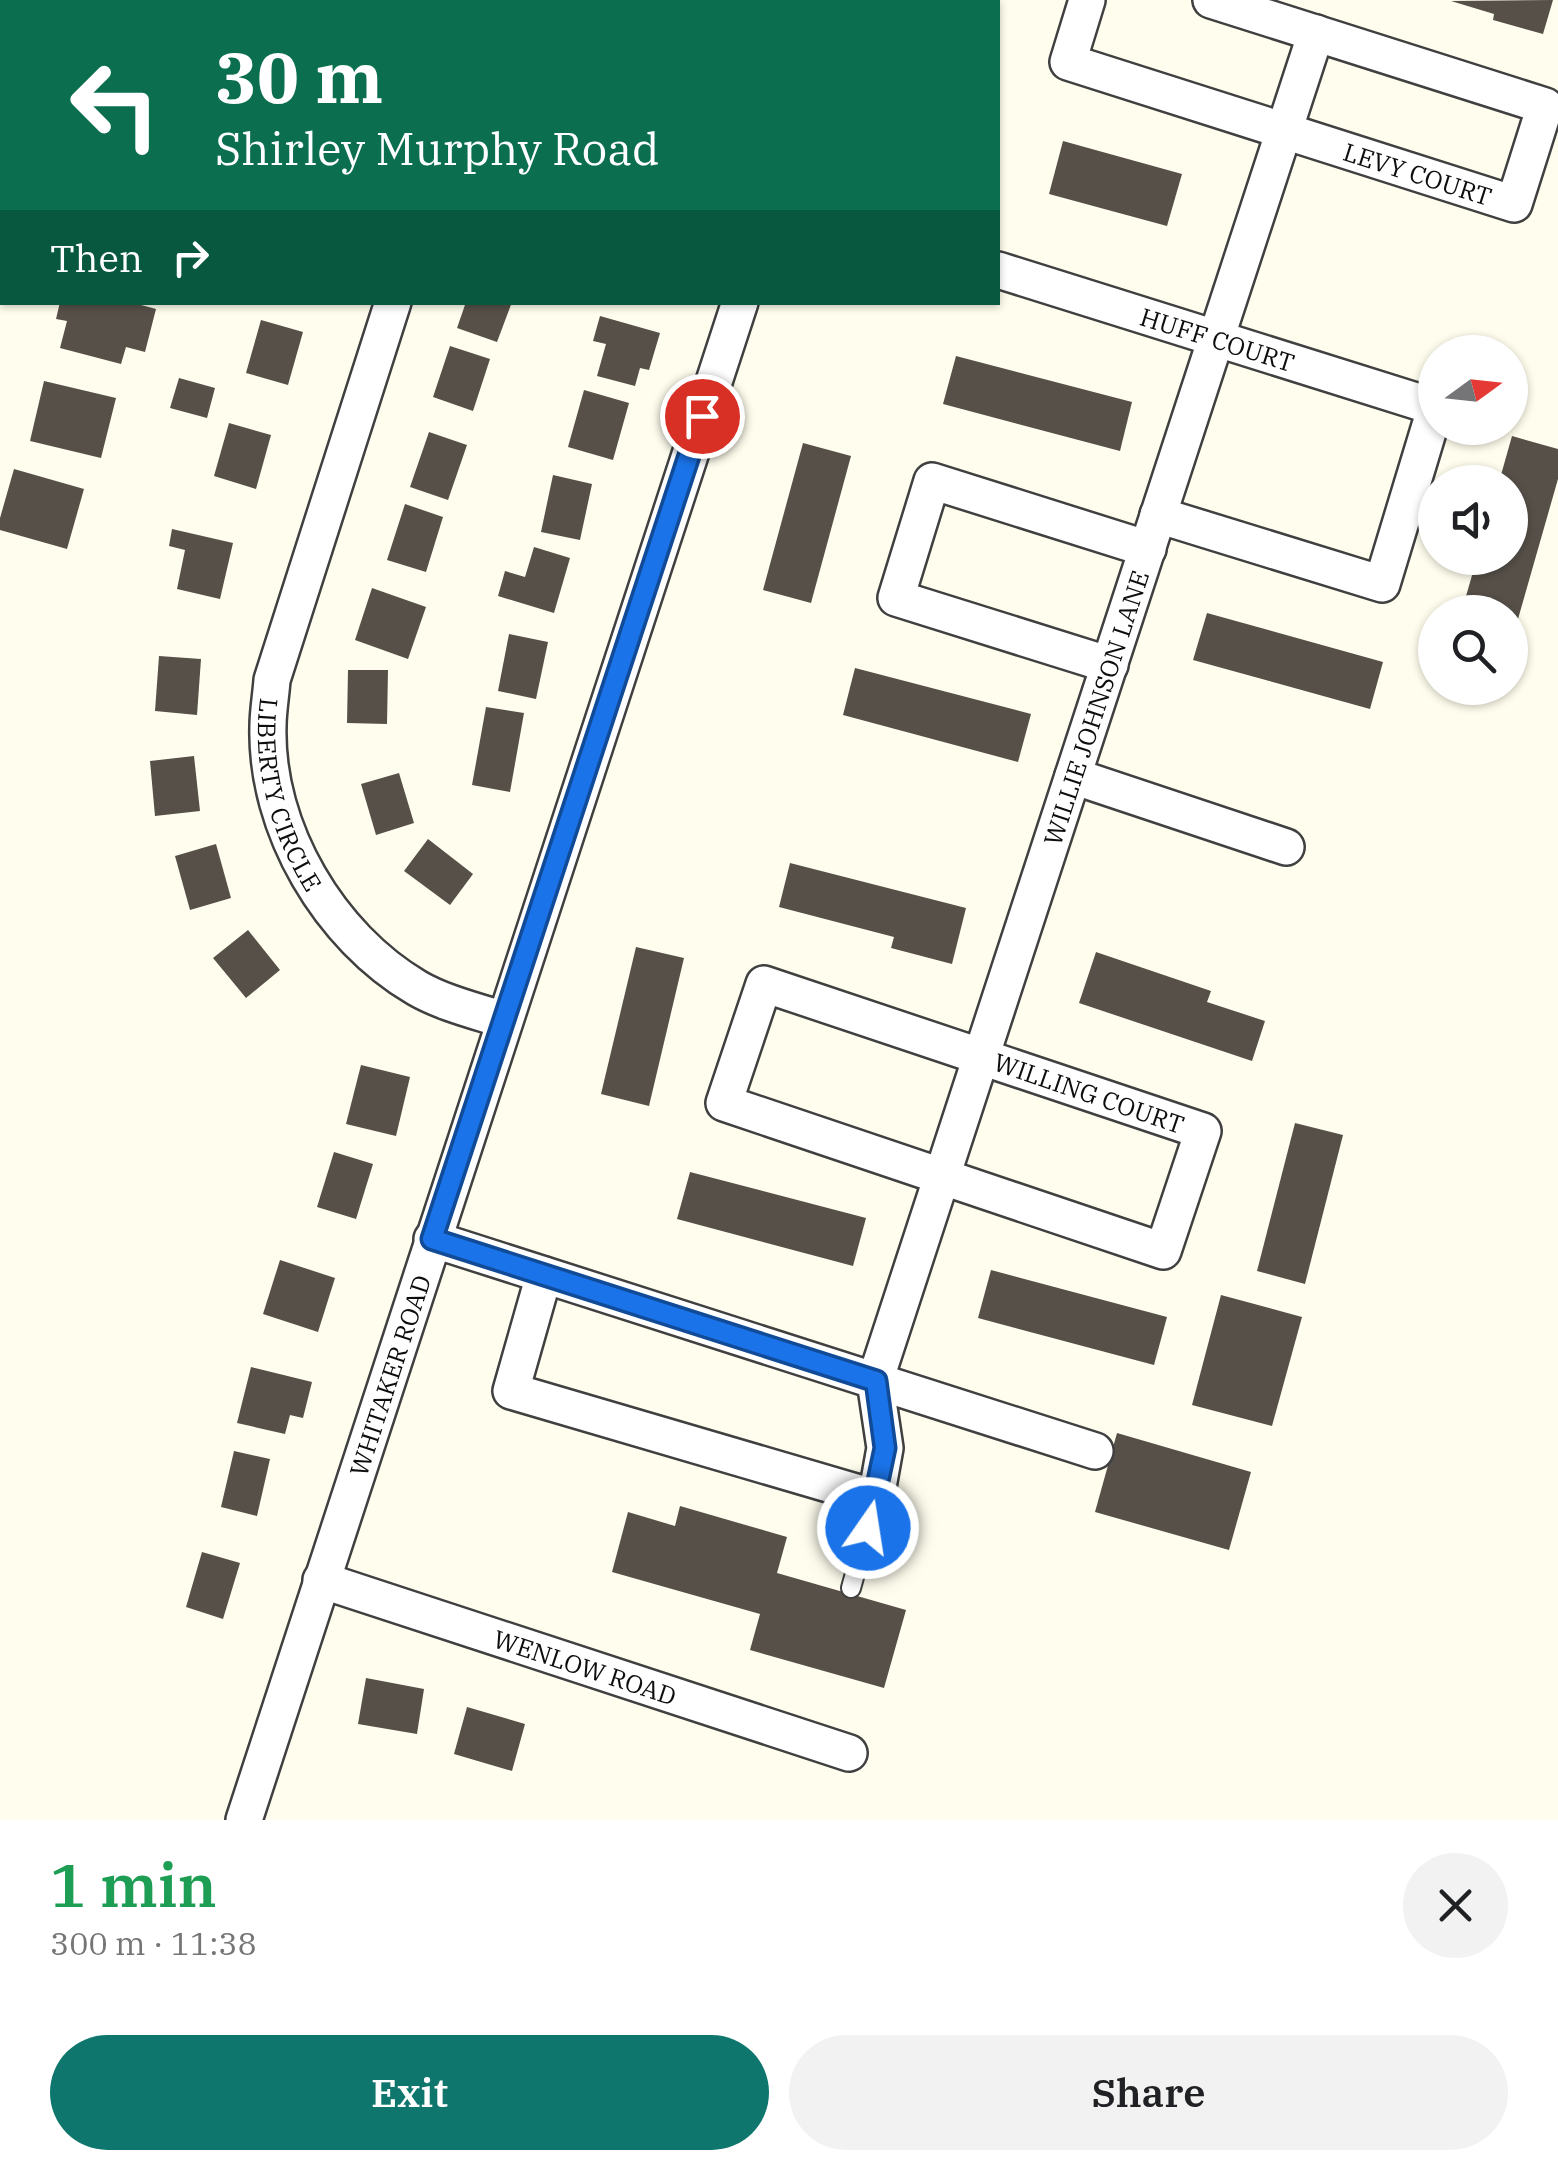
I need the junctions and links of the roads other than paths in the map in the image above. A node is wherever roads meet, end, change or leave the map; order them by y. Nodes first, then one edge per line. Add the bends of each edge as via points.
1 (1088, 0) edge
2 (1212, 0) edge
3 (1316, 33) junction
4 (1284, 131) junction
5 (1000, 271) edge
6 (392, 305) edge
7 (739, 305) edge
8 (1216, 340) junction
9 (1418, 403) edge
10 (1424, 445) edge
11 (1153, 532) junction
12 (1110, 665) junction
13 (1073, 776) junction
14 (1286, 848) dead end
15 (504, 1020) junction
16 (982, 1057) junction
17 (943, 1176) junction
18 (432, 1239) junction
19 (544, 1275) junction
20 (876, 1381) junction
21 (1095, 1451) dead end
22 (876, 1498) junction
23 (322, 1580) junction
24 (851, 1588) dead end
25 (849, 1753) dead end
26 (244, 1820) edge

1 - 4 street, LEVY COURT via 1068,62
2 - 3 street, LEVY COURT
3 - 4 street, WILLIE JOHNSON LANE
3 - 4 street, LEVY COURT via 1544,106 1514,204
4 - 8 street, WILLIE JOHNSON LANE
5 - 8 street, HUFF COURT
6 - 15 street, LIBERTY CIRCLE via 272,680 272,778 301,863 358,940 421,991
7 - 15 street, WHITAKER ROAD
8 - 9 street, HUFF COURT
8 - 11 street, WILLIE JOHNSON LANE
10 - 11 street, HUFF COURT via 1382,584
11 - 12 street, WILLIE JOHNSON LANE
11 - 12 street via 932,481 896,598
12 - 13 street, WILLIE JOHNSON LANE
13 - 14 street
13 - 16 street, WILLIE JOHNSON LANE
15 - 18 street, WHITAKER ROAD
16 - 17 street, WILLIE JOHNSON LANE
16 - 17 street, WILLING COURT via 764,984 724,1104
16 - 17 street, WILLING COURT via 1203,1131 1163,1250
17 - 20 street, WILLIE JOHNSON LANE
18 - 19 street
18 - 23 street, WHITAKER ROAD
19 - 20 street
19 - 22 street via 511,1391
20 - 21 street
20 - 22 street via 885,1448
22 - 24 lane
23 - 25 street, WENLOW ROAD
23 - 26 street, WHITAKER ROAD

